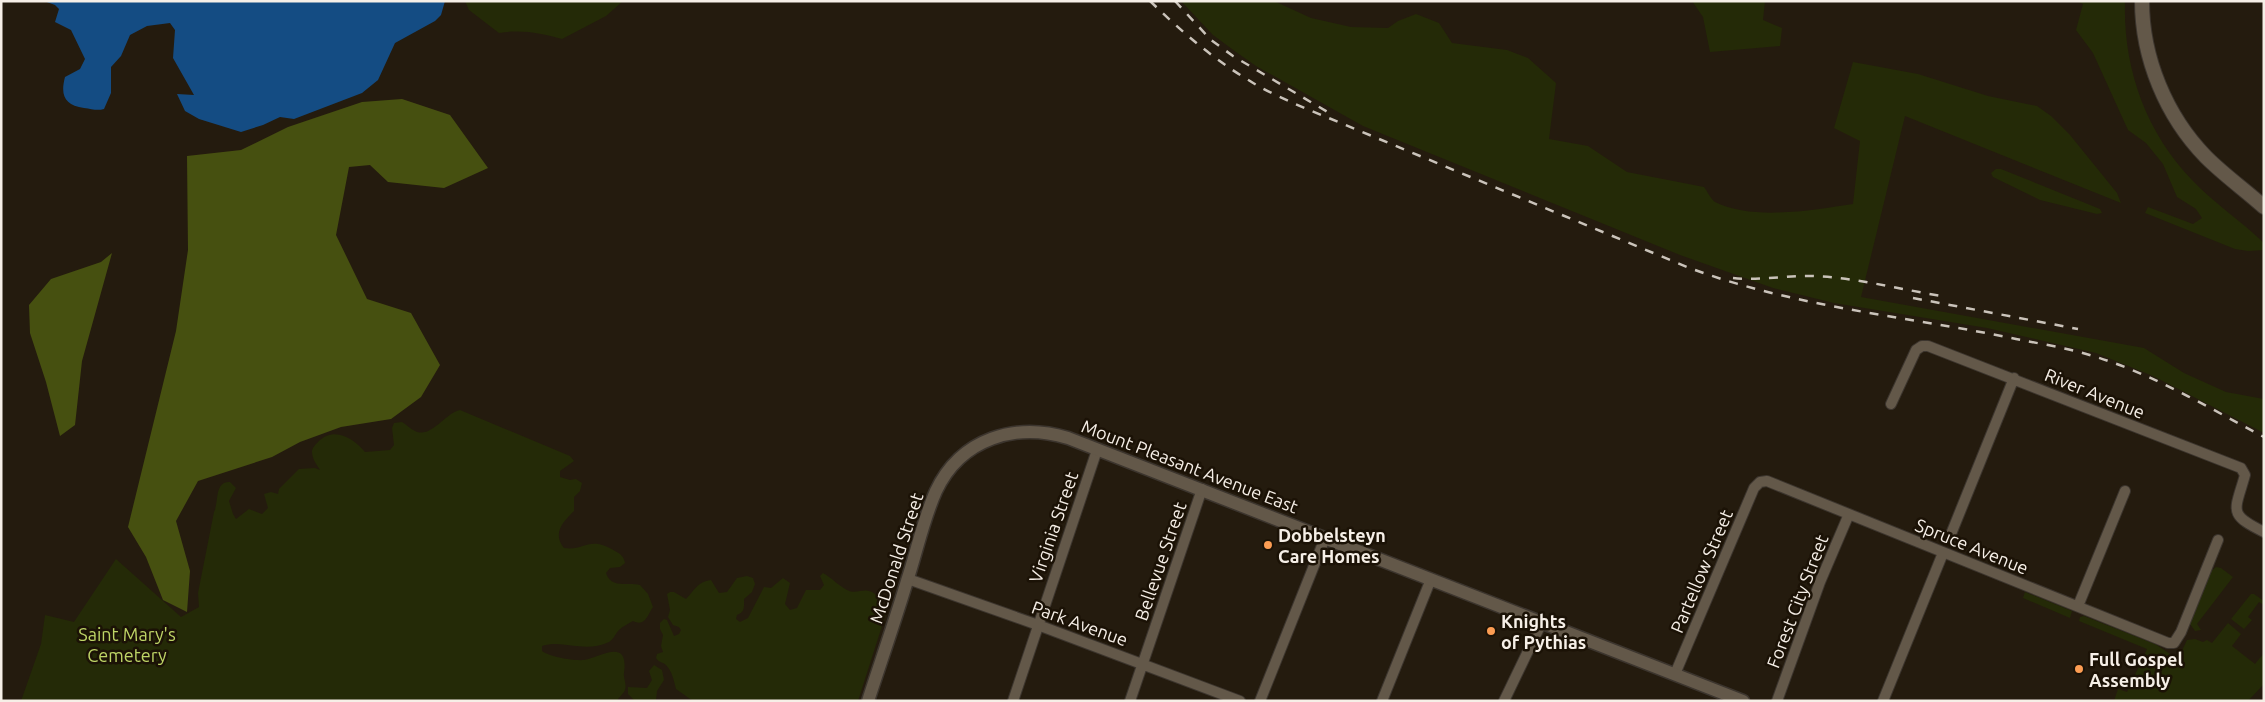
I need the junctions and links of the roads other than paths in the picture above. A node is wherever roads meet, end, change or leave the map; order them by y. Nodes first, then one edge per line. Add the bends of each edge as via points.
1 (2142, 1) edge
2 (2264, 207) edge
3 (2014, 378) junction
4 (1890, 404) dead end
5 (1012, 433) joint
6 (1097, 450) junction
7 (1760, 482) joint
8 (1202, 489) junction
9 (2125, 491) dead end
10 (1849, 514) junction
11 (2264, 532) edge
12 (1325, 538) junction
13 (1949, 539) dead end
14 (2218, 540) dead end
15 (1943, 553) junction
16 (908, 579) junction
17 (1430, 579) junction
18 (2078, 606) junction
19 (1542, 622) junction
20 (1038, 624) junction
21 (1142, 663) junction
22 (1675, 674) junction
23 (868, 701) edge
24 (1013, 701) edge
25 (1130, 701) edge
26 (1240, 701) edge
27 (1260, 701) edge
28 (1382, 701) edge
29 (1504, 701) edge
30 (1743, 701) edge
31 (1777, 701) edge
32 (1883, 701) edge

1 - 2 main road via 2148,54 2172,111 2205,155
3 - 4 street, River Avenue via 1922,346 1916,350
3 - 11 street, River Avenue via 2241,468 2245,475 2237,514 2244,523
3 - 13 street
5 - 6 street, Mount Pleasant Avenue East via 1038,431 1068,438
5 - 16 street, McDonald Street via 985,441 972,449 960,458 944,479 922,531
6 - 8 street, Mount Pleasant Avenue East
6 - 20 street, Virginia Street
7 - 10 street, Spruce Avenue via 1767,481
7 - 22 street, Partellow Street via 1754,488
8 - 12 street, Mount Pleasant Avenue East
8 - 21 street, Bellevue Street
9 - 18 street
10 - 15 street, Spruce Avenue
10 - 31 street, Forest City Street via 1820,582
12 - 17 street, Mount Pleasant Avenue East
12 - 27 street
14 - 18 street, Spruce Avenue via 2181,632 2172,644
15 - 18 street, Spruce Avenue
15 - 32 street
16 - 20 street, Park Avenue
16 - 23 street, McDonald Street
17 - 19 street, Mount Pleasant Avenue East
17 - 28 street
19 - 22 street, Mount Pleasant Avenue East
19 - 29 street
20 - 21 street, Park Avenue
20 - 24 street, Virginia Street
21 - 25 street, Bellevue Street
21 - 26 street, Park Avenue
22 - 30 street, Mount Pleasant Avenue East

